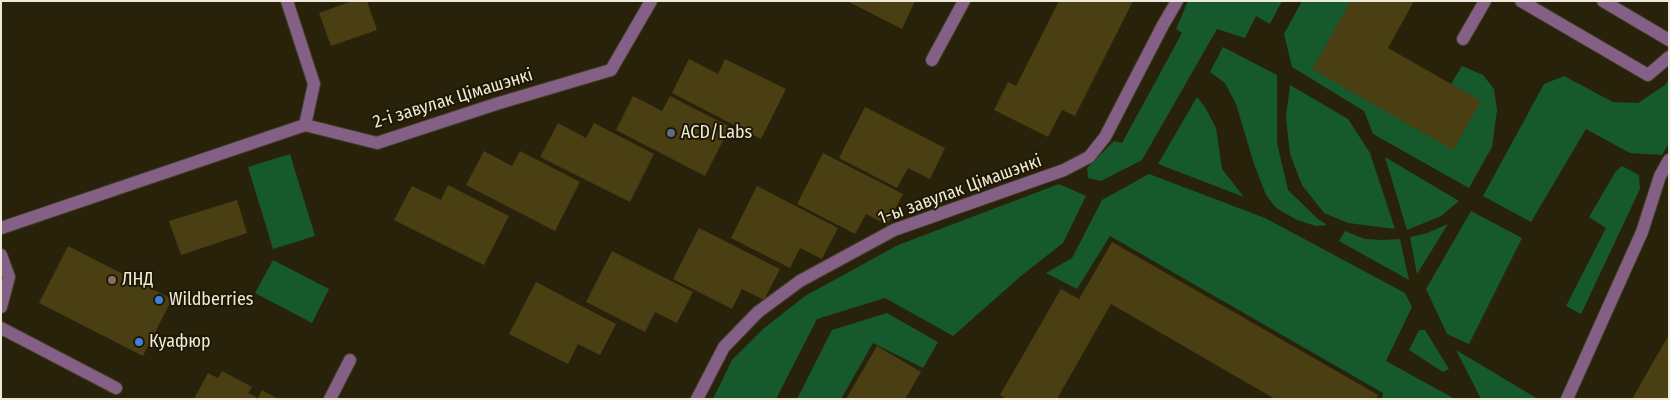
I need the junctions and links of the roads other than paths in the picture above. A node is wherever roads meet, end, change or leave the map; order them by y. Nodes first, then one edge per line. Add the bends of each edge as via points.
1 (287, 1) edge
2 (651, 1) edge
3 (964, 1) edge
4 (1178, 1) edge
5 (1485, 1) edge
6 (1521, 1) edge
7 (1603, 1) edge
8 (1463, 39) dead end
9 (1669, 40) edge
10 (1669, 57) edge
11 (932, 60) dead end
12 (305, 125) junction
13 (1669, 160) edge
14 (1, 228) edge
15 (1, 255) edge
16 (1, 307) edge
17 (1, 328) edge
18 (350, 360) dead end
19 (116, 388) dead end
20 (330, 399) edge
21 (697, 399) edge
22 (1567, 399) edge

1 - 12 street via 314,84
2 - 12 street, 2-і завулак Цімашэнкі via 611,70 377,143
3 - 11 street
4 - 21 street, 1-ы завулак Цімашэнкі via 1105,137 1089,157 1064,170 894,230 800,281 758,312 724,347
5 - 8 street
6 - 10 street via 1648,75
7 - 9 street
12 - 14 street
13 - 22 street via 1660,176 1642,232
15 - 16 street via 9,277
17 - 19 street
18 - 20 street

